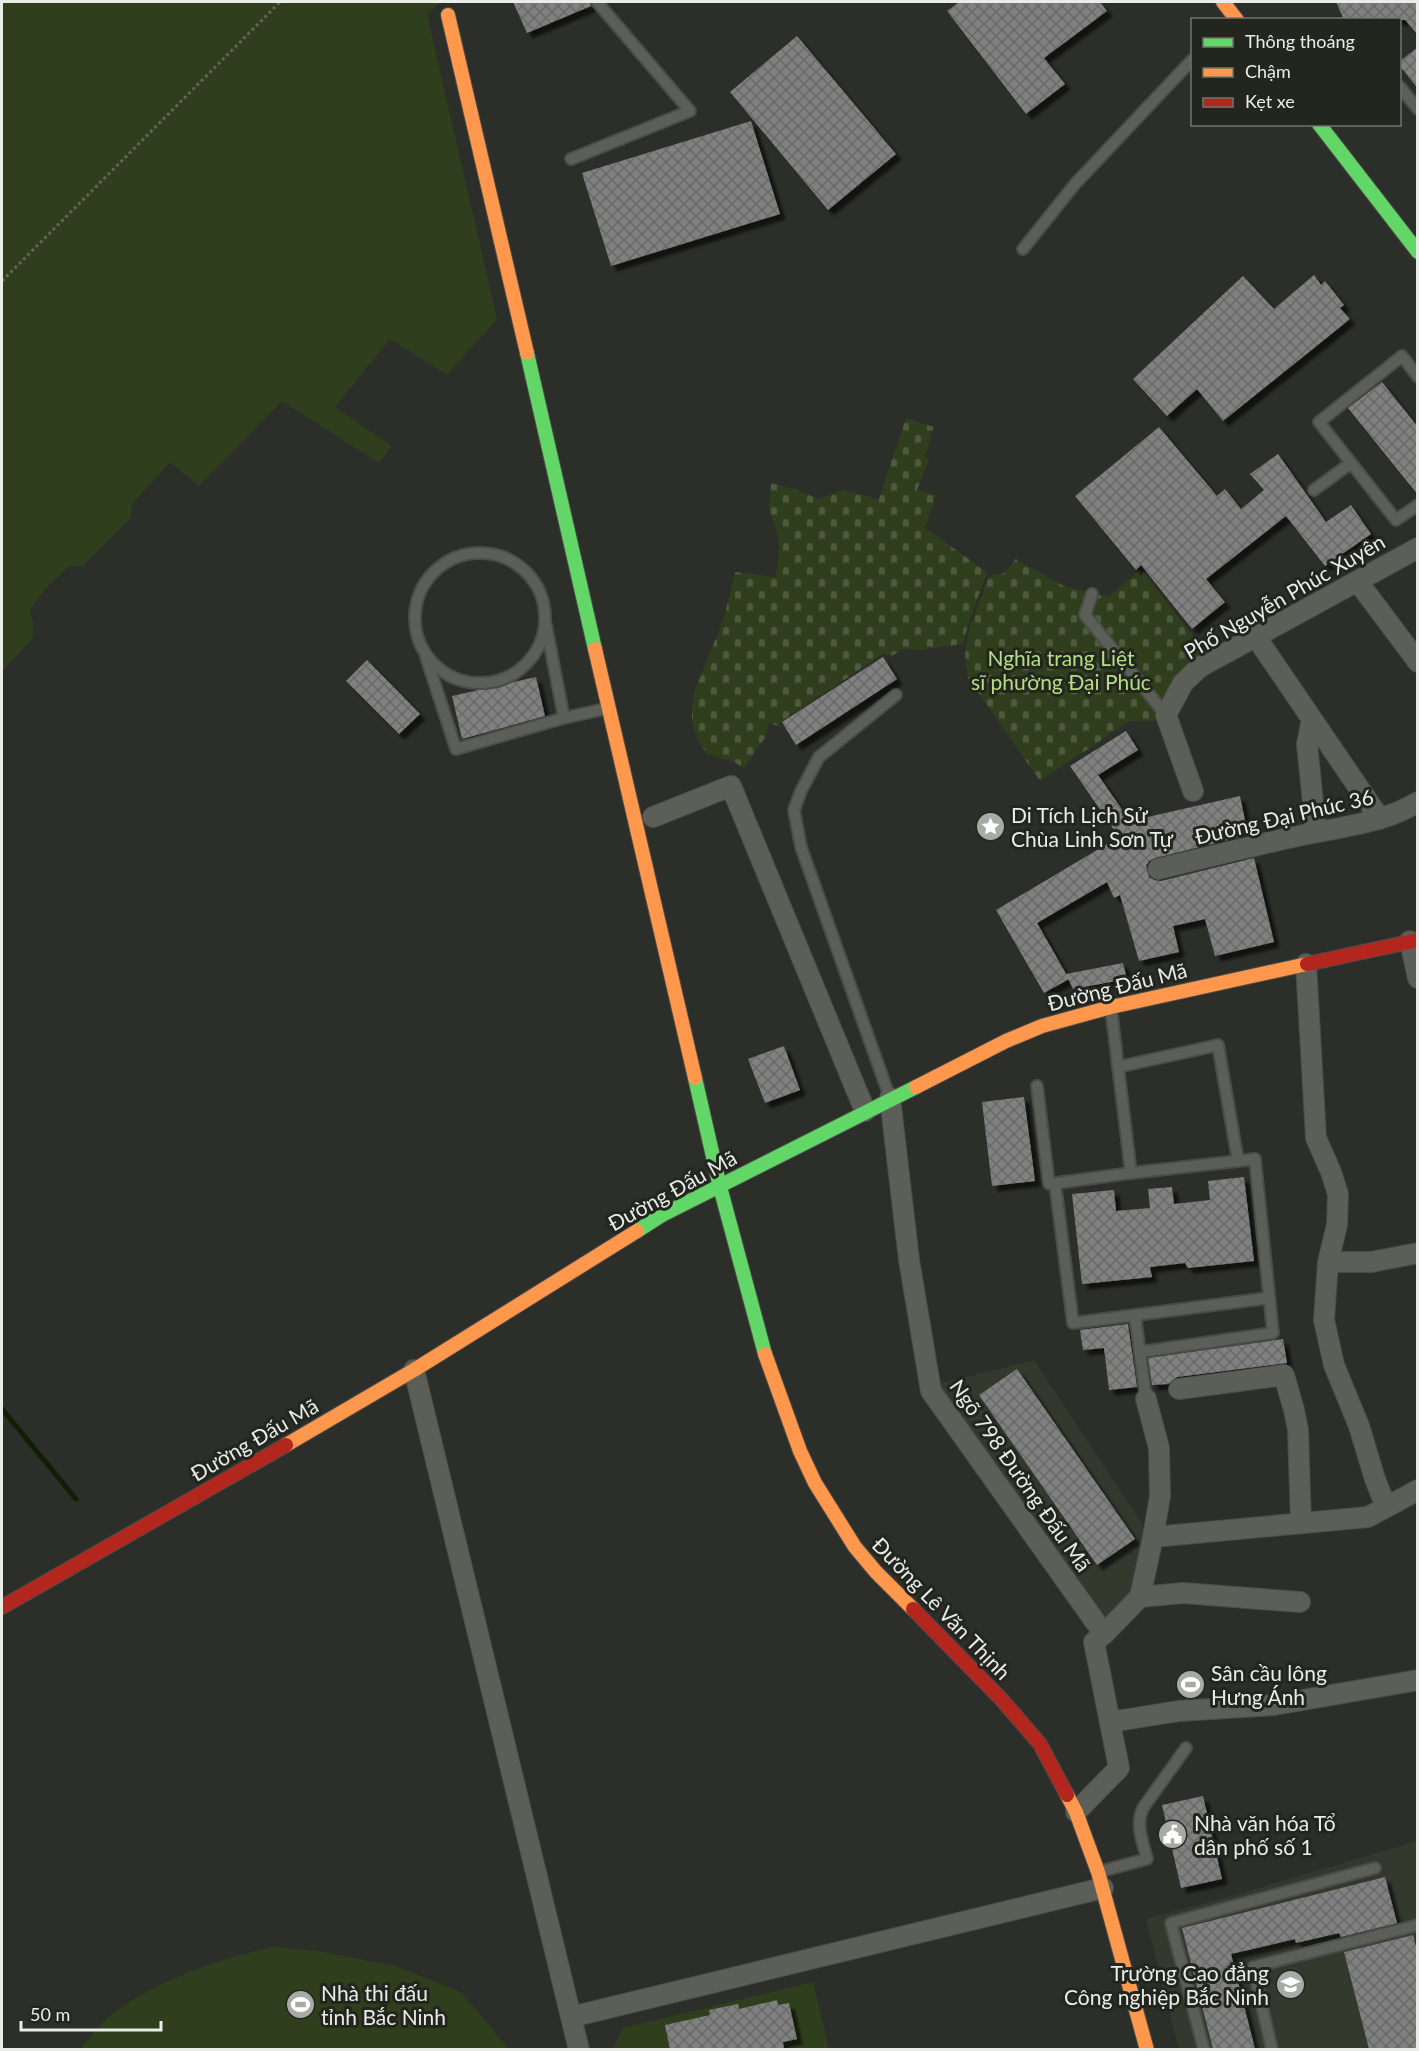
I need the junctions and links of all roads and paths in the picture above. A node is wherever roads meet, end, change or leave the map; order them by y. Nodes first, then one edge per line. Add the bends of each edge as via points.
1 (280, 2) edge
2 (597, 2) edge
3 (1224, 2) edge
4 (448, 15) dead end
5 (1235, 18) edge
6 (1191, 61) edge
7 (1401, 88) edge
8 (1418, 109) edge
9 (1321, 126) edge
10 (571, 159) dead end
11 (1023, 249) dead end
12 (1418, 252) edge
13 (2, 281) edge
14 (1418, 377) edge
15 (1351, 463) junction
16 (1314, 490) dead end
17 (1418, 505) edge
18 (1418, 548) edge
19 (1358, 582) junction
20 (1092, 594) dead end
21 (544, 618) junction
22 (1256, 637) junction
23 (423, 650) junction
24 (1418, 662) edge
25 (896, 695) dead end
26 (609, 708) junction
27 (1166, 715) junction
28 (564, 718) junction
29 (1312, 719) junction
30 (1193, 791) dead end
31 (1418, 802) edge
32 (653, 817) dead end
33 (1380, 819) junction
34 (1316, 832) junction
35 (1158, 869) dead end
36 (1414, 940) edge
37 (1306, 963) junction
38 (1418, 978) edge
39 (1111, 1007) junction
40 (1118, 1067) junction
41 (1037, 1086) dead end
42 (890, 1098) junction
43 (865, 1111) junction
44 (1238, 1161) junction
45 (1131, 1173) junction
46 (1055, 1183) junction
47 (720, 1187) junction
48 (1418, 1252) edge
49 (1328, 1262) junction
50 (1269, 1298) junction
51 (1135, 1315) junction
52 (1140, 1352) junction
53 (414, 1370) junction
54 (1179, 1389) dead end
55 (1146, 1399) joint
56 (1418, 1490) edge
57 (1386, 1507) junction
58 (1301, 1523) junction
59 (1153, 1537) junction
60 (1140, 1597) junction
61 (1300, 1602) dead end
62 (2, 1607) edge
63 (1104, 1634) junction
64 (1418, 1680) edge
65 (1110, 1722) junction
66 (1186, 1748) dead end
67 (1076, 1812) junction
68 (1375, 1868) dead end
69 (1100, 1880) junction
70 (1418, 1925) edge
71 (571, 2017) junction
72 (579, 2049) edge
73 (1147, 2049) edge
74 (1204, 2049) edge
75 (1272, 2049) edge

1 - 13 path
2 - 10 lane via 690,111
3 - 5 street
4 - 26 street, Đường Lê Văn Thịnh
6 - 11 lane via 1075,184
7 - 8 lane
9 - 12 street via 1406,230
14 - 15 lane via 1402,356 1319,422
15 - 16 lane
15 - 17 lane via 1396,520
18 - 19 street, Phố Nguyễn Phúc Xuyên
19 - 22 street, Phố Nguyễn Phúc Xuyên
19 - 24 street
20 - 27 lane via 1085,615
21 - 23 lane via 541,640 530,660 512,674 491,682 457,679 438,668
21 - 23 lane via 539,592 517,566 502,557 484,554 458,557 436,570 417,599 415,625
21 - 28 lane
22 - 27 street, Phố Nguyễn Phúc Xuyên via 1200,667 1183,683
22 - 29 street
23 - 28 lane via 456,749
25 - 42 lane via 819,757 794,810 801,847
26 - 28 lane
26 - 47 street, Đường Lê Văn Thịnh
27 - 30 street
29 - 33 street
29 - 34 street via 1307,744
31 - 33 street, Đường Đại Phúc 36
32 - 43 street via 731,786
33 - 34 street, Đường Đại Phúc 36
34 - 35 street, Đường Đại Phúc 36
36 - 37 street, Đường Đấu Mã
36 - 38 street
37 - 39 street, Đường Đấu Mã
37 - 49 street via 1316,1138 1338,1194 1337,1225
39 - 40 lane
39 - 42 street, Đường Đấu Mã via 1024,1033
40 - 44 lane via 1218,1045
40 - 45 lane
41 - 46 lane via 1049,1184
42 - 43 street, Đường Đấu Mã
42 - 63 street, Ngõ 798 Đường Đấu Mã via 909,1260 931,1391
43 - 47 street, Đường Đấu Mã
44 - 45 lane
44 - 50 lane via 1255,1159
45 - 46 lane
46 - 51 lane via 1073,1323
47 - 53 street, Đường Đấu Mã via 662,1215
47 - 67 street, Đường Lê Văn Thịnh via 762,1342 815,1483 855,1548 1040,1744
48 - 49 street via 1371,1262
49 - 57 street via 1324,1320 1334,1365
50 - 51 lane
50 - 52 lane via 1273,1333
51 - 52 lane
52 - 55 lane
53 - 62 street, Đường Đấu Mã
53 - 71 street
54 - 58 street via 1284,1376 1298,1430
55 - 59 street via 1159,1448 1160,1496
56 - 57 street
57 - 58 street via 1368,1517
58 - 59 street
59 - 60 street
60 - 61 street via 1183,1593
60 - 63 street
63 - 65 street via 1094,1642
64 - 65 street via 1274,1705 1179,1711
65 - 67 street via 1119,1768
66 - 69 lane via 1139,1817 1147,1859
67 - 69 street, Đường Lê Văn Thịnh
68 - 74 lane via 1171,1923
69 - 71 street
69 - 73 street, Đường Lê Văn Thịnh
70 - 75 lane via 1253,1967
71 - 72 street

